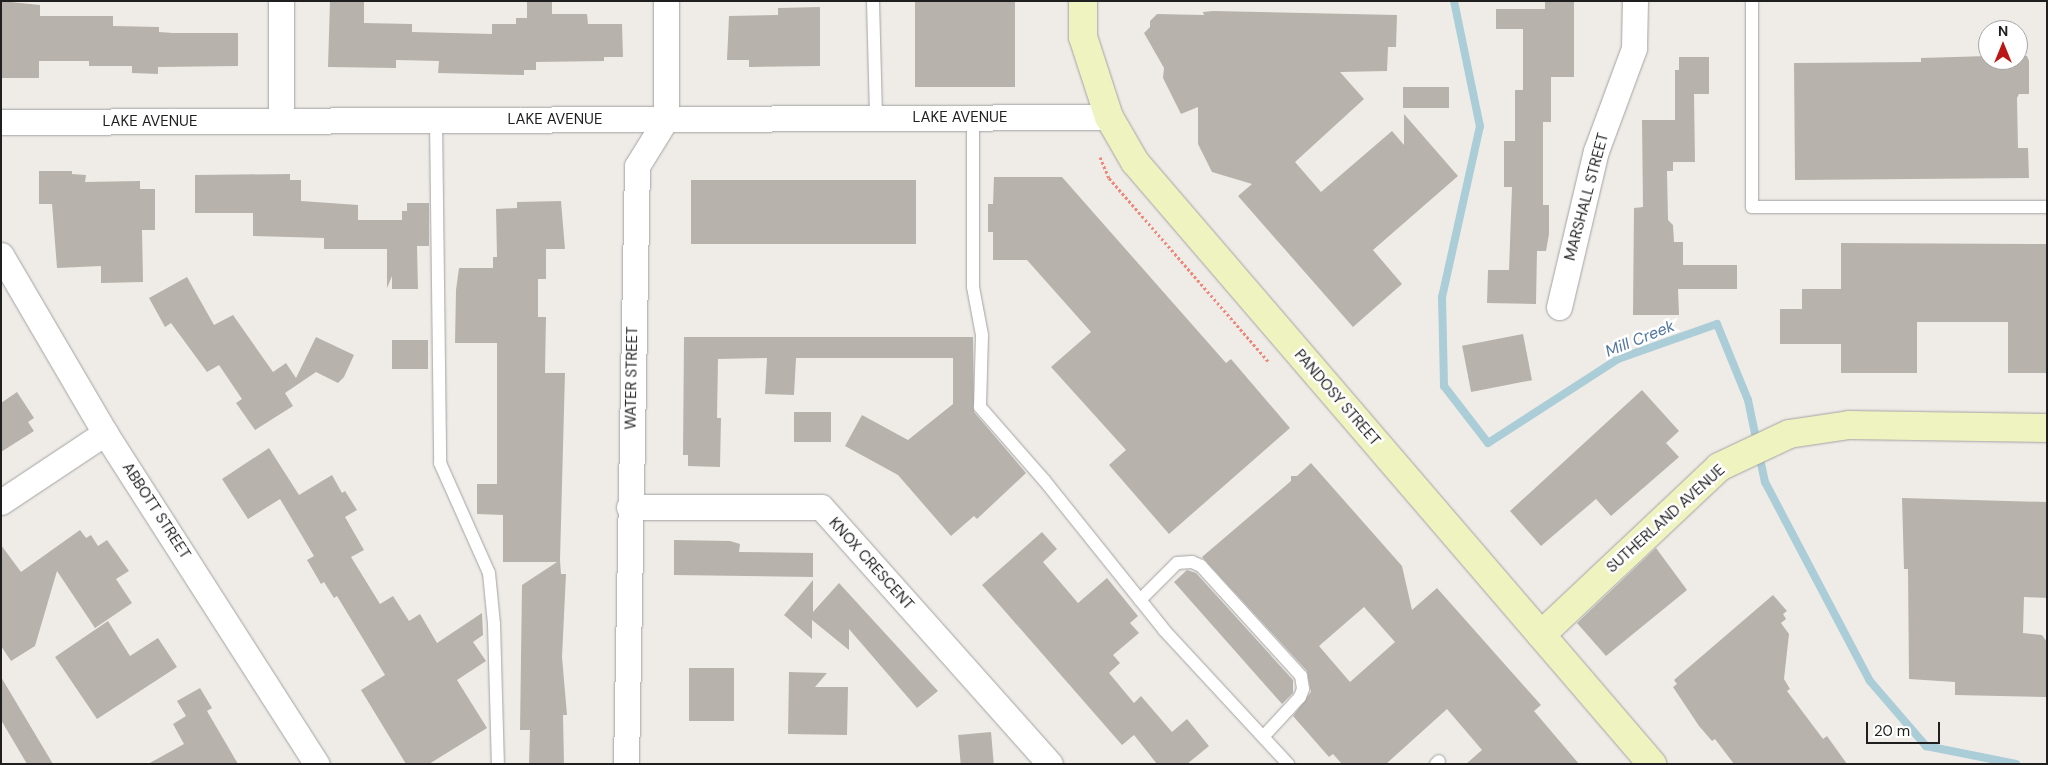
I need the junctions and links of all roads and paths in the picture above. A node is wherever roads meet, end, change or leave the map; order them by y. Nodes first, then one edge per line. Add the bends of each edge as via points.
1 (282, 1) edge
2 (666, 1) edge
3 (874, 1) edge
4 (1083, 1) edge
5 (1635, 1) edge
6 (1752, 1) edge
7 (1109, 117) junction
8 (876, 118) junction
9 (973, 118) junction
10 (666, 119) junction
11 (436, 120) junction
12 (282, 121) junction
13 (1, 122) edge
14 (2047, 207) edge
15 (1, 255) edge
16 (1559, 307) dead end
17 (2047, 428) edge
18 (105, 433) junction
19 (1, 502) edge
20 (629, 507) junction
21 (1140, 600) junction
22 (1541, 635) junction
23 (1263, 737) junction
24 (316, 764) edge
25 (498, 764) edge
26 (626, 764) edge
27 (1050, 764) edge
28 (1288, 764) edge
29 (1652, 764) edge

1 - 12 street
2 - 10 street
3 - 8 lane
4 - 7 main road, PANDOSY STREET via 1083,37
5 - 16 street, MARSHALL STREET via 1634,48 1596,151
6 - 14 lane via 1752,207
7 - 9 street, LAKE AVENUE
7 - 22 main road, PANDOSY STREET via 1135,162
8 - 9 street, LAKE AVENUE
8 - 10 street, LAKE AVENUE
9 - 21 lane via 973,286 982,335 980,408 1044,480
10 - 11 street, LAKE AVENUE
10 - 20 street, WATER STREET via 637,166
11 - 12 street, LAKE AVENUE
11 - 25 lane via 440,463 489,573 494,624
12 - 13 street, LAKE AVENUE
15 - 18 street, ABBOTT STREET
17 - 22 main road, SUTHERLAND AVENUE via 1849,425 1789,434 1720,467
18 - 19 street
18 - 24 street, ABBOTT STREET
20 - 26 street, WATER STREET
20 - 27 street, KNOX CRESCENT via 821,507
21 - 23 lane
21 - 23 lane via 1177,563 1192,562 1201,566 1294,669 1303,681 1300,696
22 - 29 main road, PANDOSY STREET
23 - 28 lane

